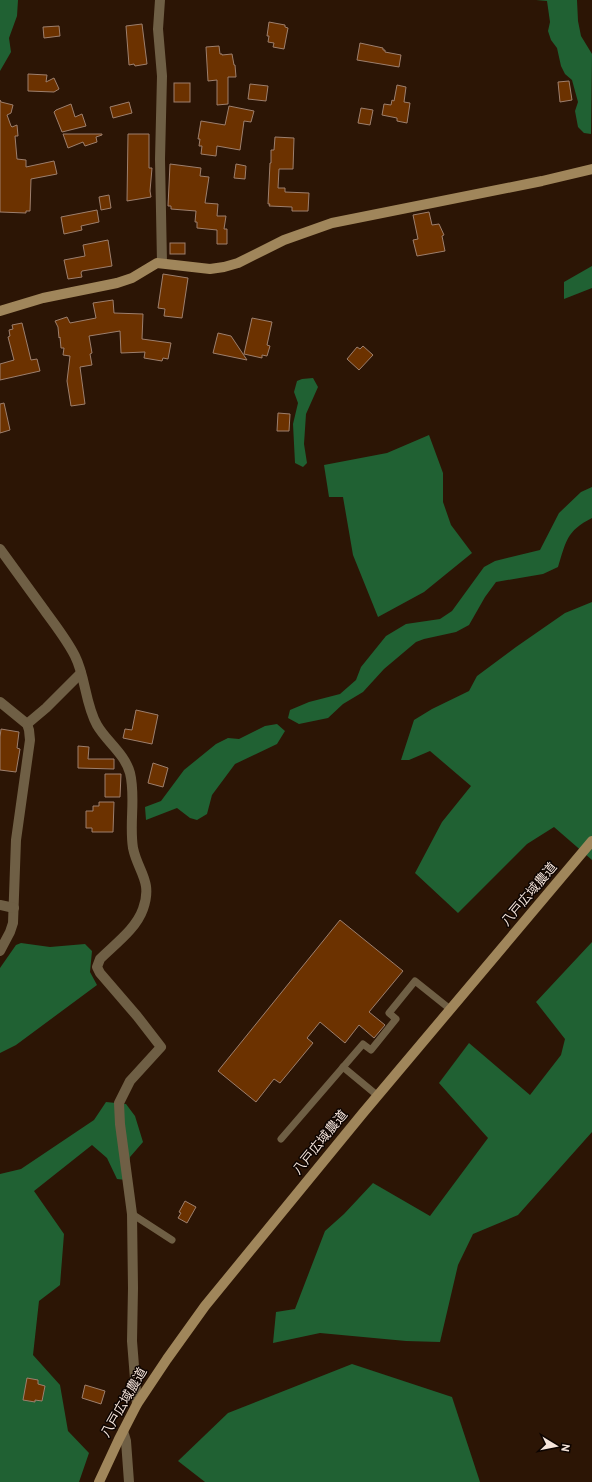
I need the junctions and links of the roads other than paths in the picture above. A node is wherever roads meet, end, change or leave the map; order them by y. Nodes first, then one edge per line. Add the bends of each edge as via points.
1 (160, 0) edge
2 (592, 169) edge
3 (162, 263) junction
4 (0, 311) edge
5 (0, 549) edge
6 (81, 673) junction
7 (0, 702) edge
8 (27, 724) junction
9 (592, 841) edge
10 (0, 905) edge
11 (14, 908) junction
12 (0, 951) edge
13 (450, 1009) junction
14 (343, 1067) junction
15 (378, 1096) junction
16 (281, 1139) dead end
17 (132, 1214) junction
18 (172, 1240) dead end
19 (137, 1404) junction
20 (123, 1431) junction
21 (99, 1482) edge
22 (129, 1482) edge

1 - 3 street via 158,29 162,76
2 - 3 street via 332,222 224,267 210,269
3 - 4 street via 117,283 48,297
5 - 6 street via 63,636
6 - 8 street
6 - 17 street via 97,726 122,757 129,771 132,788 132,838 147,892 144,908 137,922 100,959 97,967 161,1047 130,1081 119,1104
7 - 8 street
8 - 11 street via 30,740 16,840
9 - 13 street, 八戸広域農道
10 - 11 street
11 - 12 street via 13,923
13 - 14 lane via 415,981 389,1013 396,1019 371,1050 362,1044
13 - 15 street, 八戸広域農道
14 - 15 lane
14 - 16 lane
15 - 19 street, 八戸広域農道 via 205,1306
17 - 18 lane
17 - 19 street via 132,1341
19 - 20 street, 八戸広域農道
20 - 21 street, 八戸広域農道
20 - 22 street

